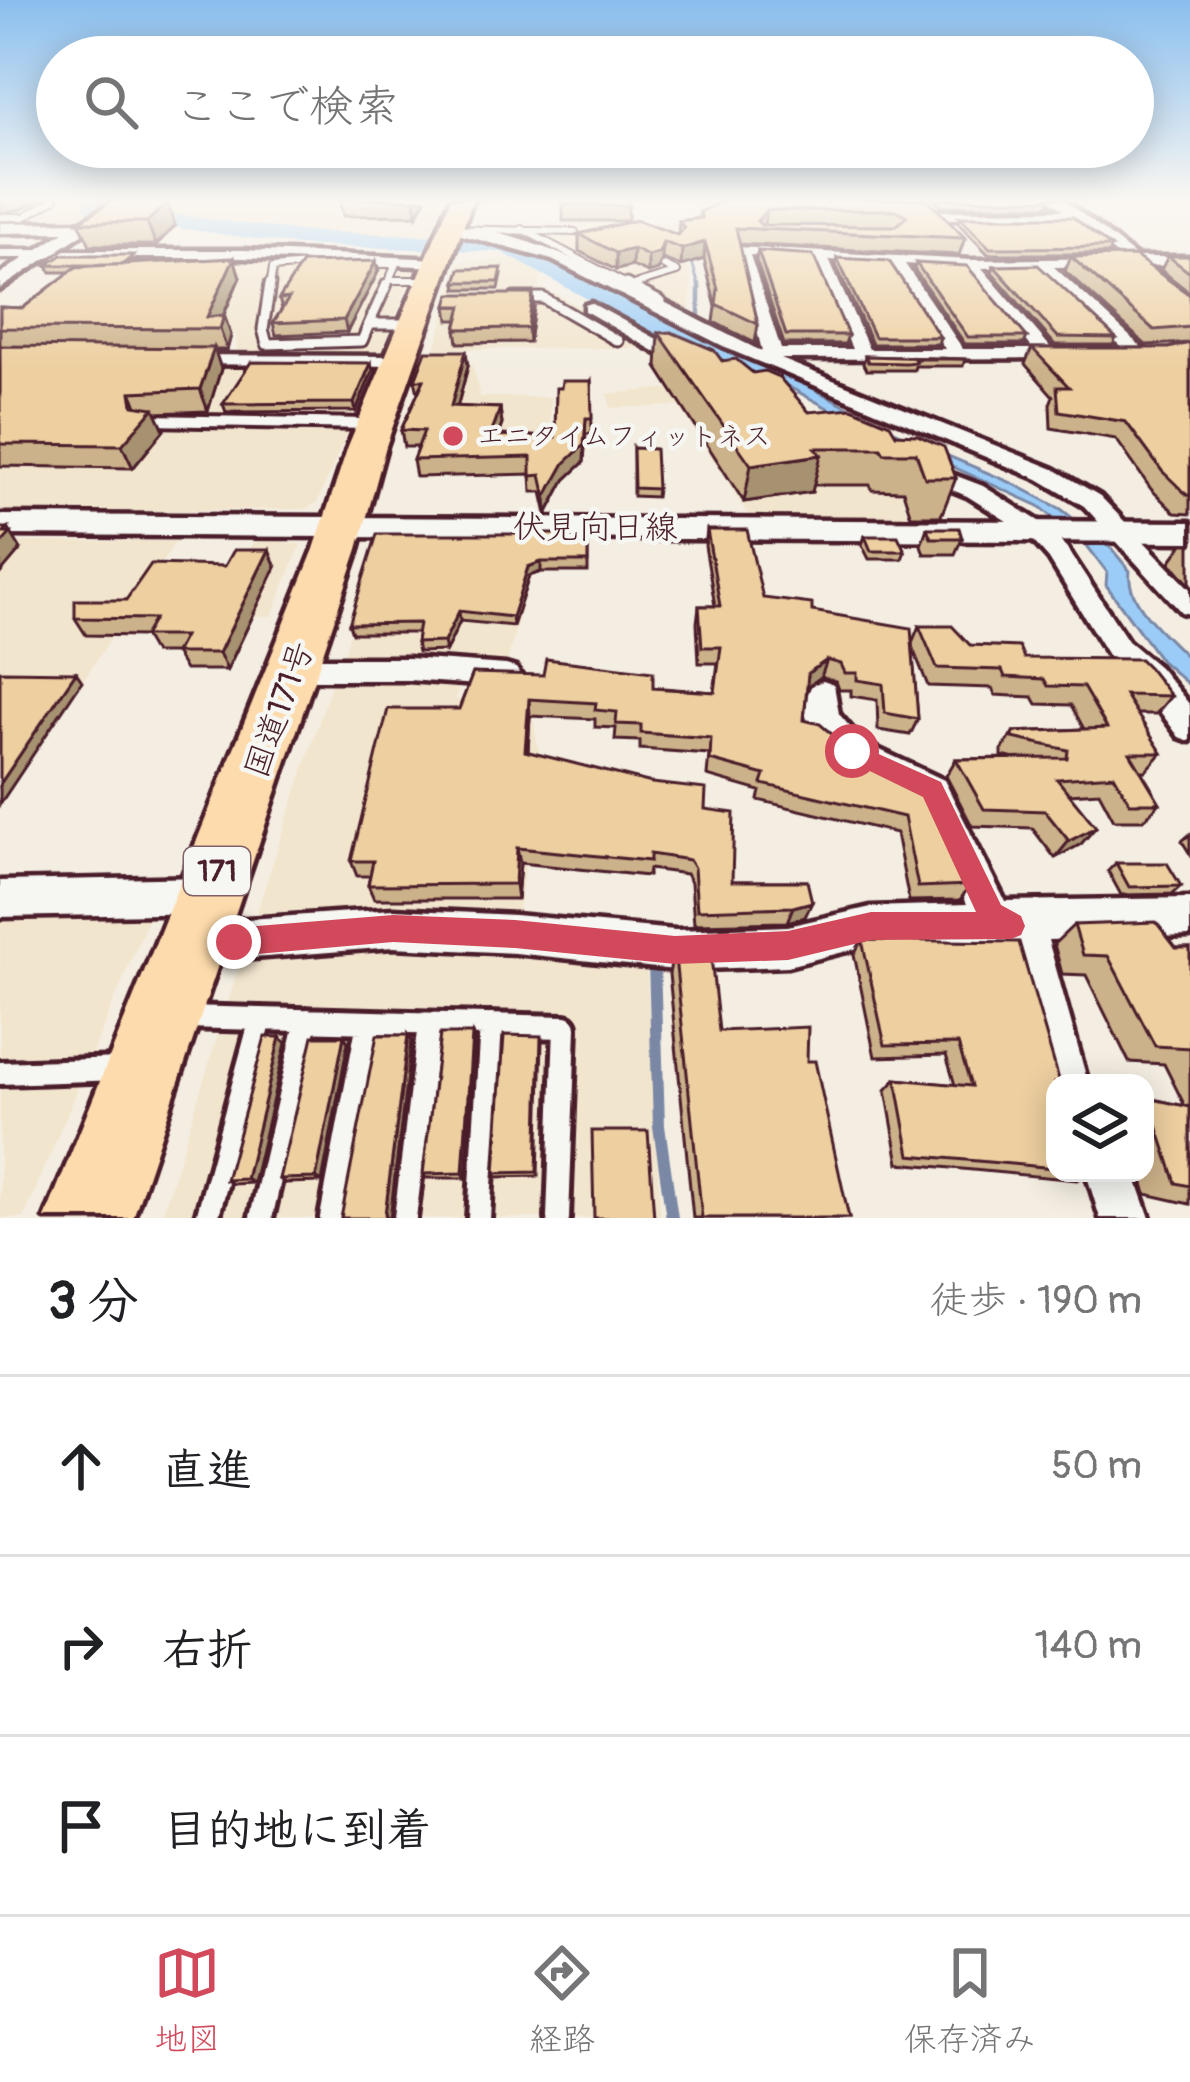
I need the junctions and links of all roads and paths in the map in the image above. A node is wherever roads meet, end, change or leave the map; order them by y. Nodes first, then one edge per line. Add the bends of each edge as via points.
1 (40, 256) edge
2 (272, 256) edge
3 (444, 256) edge
4 (464, 256) edge
5 (474, 256) edge
6 (560, 256) edge
7 (573, 256) edge
8 (743, 256) edge
9 (812, 256) edge
10 (1114, 256) edge
11 (904, 257) junction
12 (821, 258) junction
13 (973, 259) junction
14 (1119, 261) junction
15 (1190, 261) edge
16 (1043, 265) junction
17 (664, 266) edge
18 (440, 267) junction
19 (389, 280) junction
20 (0, 284) edge
21 (634, 290) junction
22 (503, 298) edge
23 (656, 299) junction
24 (677, 299) dead end
25 (1190, 307) edge
26 (681, 313) dead end
27 (369, 324) junction
28 (617, 341) dead end
29 (862, 352) junction
30 (957, 353) junction
31 (768, 354) junction
32 (1047, 354) junction
33 (1093, 354) edge
34 (1117, 354) edge
35 (1140, 355) junction
36 (1160, 355) edge
37 (164, 359) edge
38 (401, 361) junction
39 (714, 374) edge
40 (148, 420) edge
41 (375, 424) junction
42 (899, 458) edge
43 (344, 524) junction
44 (0, 525) edge
45 (1034, 528) junction
46 (1124, 530) junction
47 (1190, 532) edge
48 (1190, 605) edge
49 (292, 669) junction
50 (522, 677) edge
51 (823, 693) dead end
52 (1190, 728) edge
53 (0, 899) edge
54 (1190, 916) edge
55 (199, 919) junction
56 (1011, 926) junction
57 (261, 1019) junction
58 (307, 1020) junction
59 (368, 1022) junction
60 (429, 1024) junction
61 (491, 1025) junction
62 (153, 1042) junction
63 (0, 1073) edge
64 (1064, 1074) edge
65 (1113, 1182) edge
66 (89, 1218) edge
67 (101, 1218) edge
68 (207, 1218) edge
69 (260, 1218) edge
70 (331, 1218) edge
71 (405, 1218) edge
72 (478, 1218) edge
73 (558, 1218) edge
74 (1125, 1218) edge

1 - 20 main road
2 - 18 street
3 - 18 highway, 国道171号 / 171
4 - 18 lane
5 - 18 street
6 - 21 street
7 - 21 lane
8 - 31 street
9 - 12 street
10 - 14 street
11 - 12 street
11 - 13 street
11 - 30 street
12 - 29 street
13 - 16 street
13 - 32 street
14 - 15 street
14 - 16 street
14 - 25 street
16 - 35 street
17 - 21 lane via 677,272
18 - 19 lane
18 - 27 lane
18 - 38 highway, 国道171号 / 171
19 - 27 lane
19 - 27 lane via 396,264 273,268 267,344 362,341
21 - 23 lane
21 - 31 street
21 - 39 street via 591,308
22 - 28 lane via 543,298
23 - 24 lane
23 - 26 lane
29 - 30 street
29 - 31 street
30 - 32 street
31 - 46 street via 1046,474
32 - 33 street
34 - 35 street
35 - 36 street
37 - 38 street
38 - 41 highway, 国道171号 / 171
40 - 41 lane
41 - 43 highway, 国道171号 / 171
42 - 45 street
43 - 44 main road, 伏見向日線
43 - 45 main road, 伏見向日線
43 - 49 highway, 国道171号 / 171
45 - 46 main road, 伏見向日線
45 - 52 street via 1118,648
46 - 47 main road, 伏見向日線
46 - 48 street
49 - 50 street
49 - 55 highway, 国道171号 / 171
51 - 56 street via 824,718 852,751 932,790 991,914
53 - 55 street
54 - 56 street
55 - 56 street via 675,950 788,946 871,926
55 - 62 highway, 国道171号 / 171
56 - 64 street via 1032,949
57 - 58 lane
57 - 62 lane
57 - 68 lane
58 - 59 lane
58 - 69 lane
59 - 60 lane
59 - 70 lane
60 - 61 lane
60 - 71 lane
61 - 72 lane
61 - 73 lane via 565,1028
62 - 63 lane
62 - 66 highway, 国道171号 / 171
65 - 74 street
66 - 67 lane

